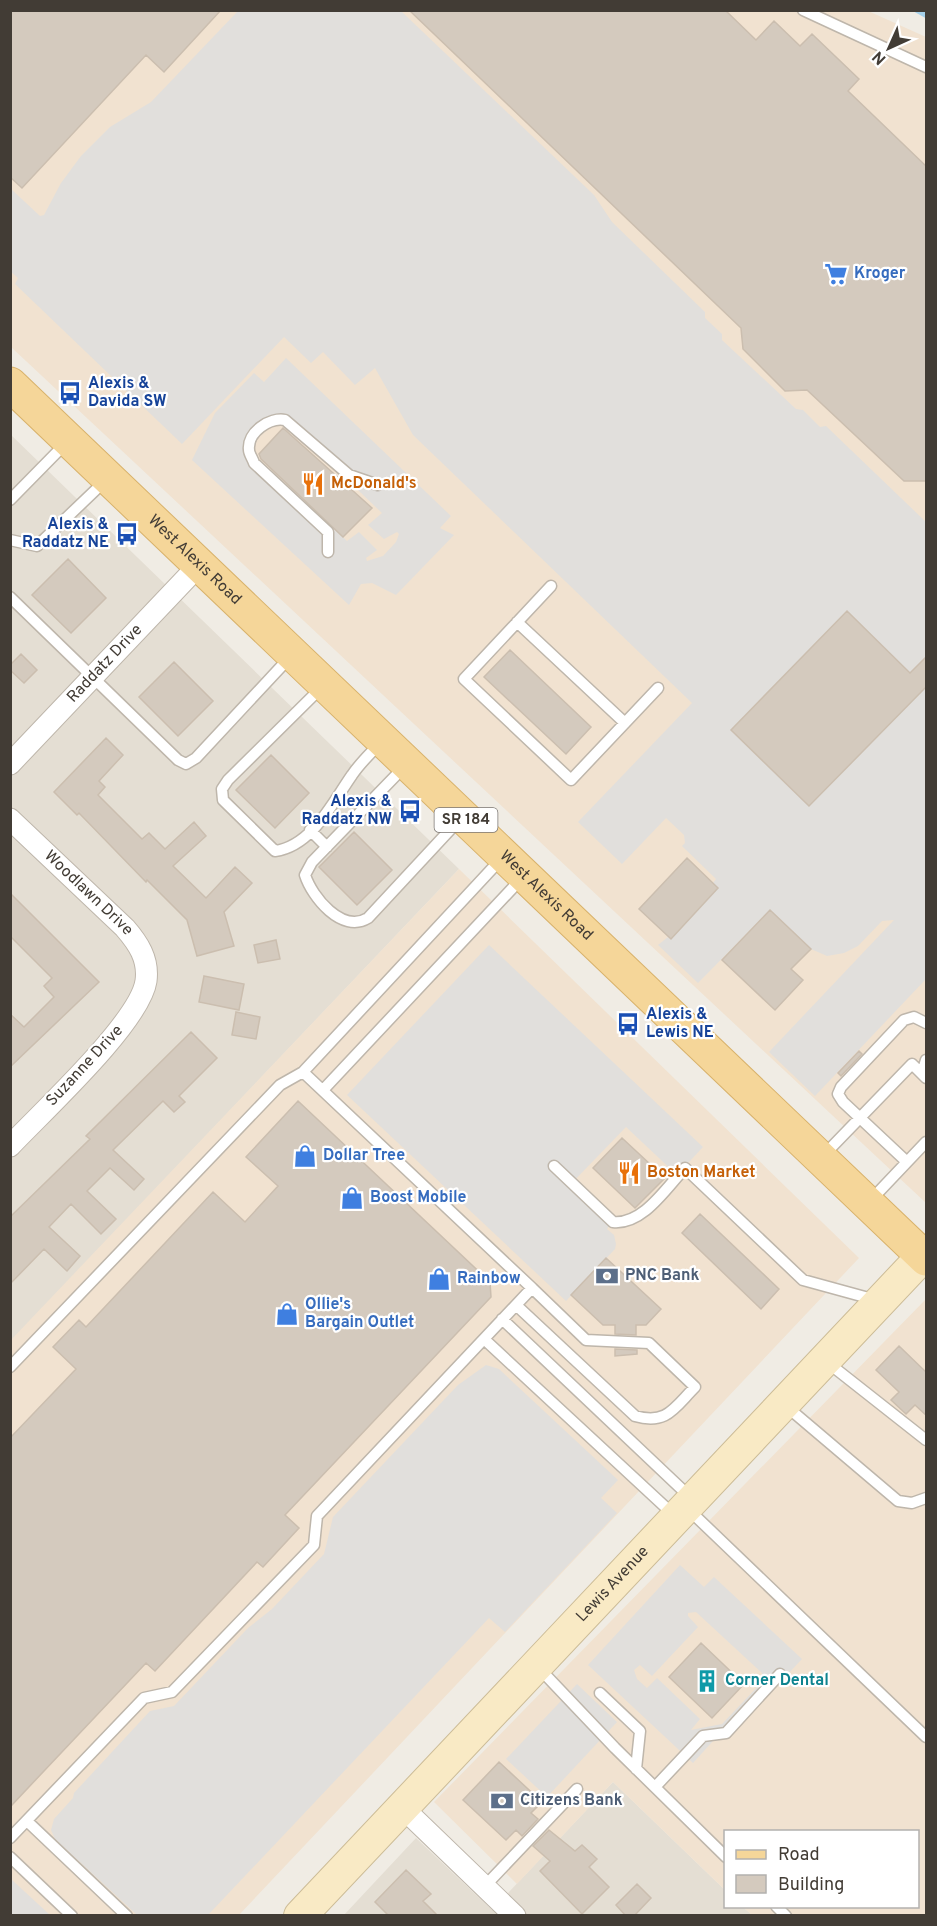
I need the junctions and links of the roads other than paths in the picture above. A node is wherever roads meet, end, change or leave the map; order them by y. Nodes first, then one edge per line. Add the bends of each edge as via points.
1 (803, 10) edge
2 (927, 67) edge
3 (12, 388) edge
4 (69, 439) junction
5 (108, 478) junction
6 (378, 485) dead end
7 (10, 500) edge
8 (10, 540) edge
9 (328, 552) dead end
10 (199, 565) junction
11 (551, 586) dead end
12 (10, 597) edge
13 (517, 622) junction
14 (292, 654) junction
15 (93, 677) junction
16 (324, 685) junction
17 (658, 688) dead end
18 (625, 723) junction
19 (382, 740) junction
20 (407, 763) junction
21 (10, 764) edge
22 (462, 816) junction
23 (10, 819) edge
24 (310, 830) junction
25 (327, 847) junction
26 (514, 866) junction
27 (146, 979) joint
28 (927, 1023) edge
29 (927, 1060) edge
30 (303, 1072) junction
31 (924, 1075) edge
32 (323, 1090) junction
33 (860, 1118) junction
34 (927, 1142) edge
35 (10, 1146) edge
36 (821, 1159) junction
37 (908, 1162) junction
38 (554, 1166) dead end
39 (867, 1203) junction
40 (925, 1256) edge
41 (532, 1288) junction
42 (880, 1301) junction
43 (516, 1305) junction
44 (502, 1319) junction
45 (484, 1339) junction
46 (824, 1360) junction
47 (10, 1367) edge
48 (783, 1404) junction
49 (927, 1440) edge
50 (927, 1498) edge
51 (685, 1508) junction
52 (536, 1666) junction
53 (780, 1674) dead end
54 (600, 1693) dead end
55 (927, 1737) edge
56 (636, 1769) junction
57 (655, 1787) junction
58 (577, 1789) dead end
59 (402, 1807) junction
60 (27, 1821) junction
61 (10, 1838) edge
62 (724, 1855) edge
63 (10, 1857) edge
64 (485, 1886) junction
65 (72, 1916) edge
66 (128, 1916) edge
67 (300, 1916) edge
68 (515, 1916) edge

1 - 2 lane
3 - 4 main road, West Alexis Road / SR 184
4 - 5 main road, West Alexis Road / SR 184
4 - 7 lane
5 - 8 lane via 37,546
5 - 10 main road, West Alexis Road / SR 184
6 - 9 lane via 349,474 285,420 276,418 268,422 250,440 254,463 328,532
10 - 14 main road, West Alexis Road / SR 184
10 - 15 street, Raddatz Drive
11 - 13 lane
12 - 15 lane
13 - 18 lane
13 - 18 lane via 464,679 571,780
14 - 15 lane via 196,758 186,764
14 - 16 main road, West Alexis Road / SR 184
15 - 21 street, Raddatz Drive
16 - 19 main road, West Alexis Road / SR 184
16 - 24 lane via 222,789 223,800 275,851 286,850
17 - 18 lane
19 - 20 main road, West Alexis Road / SR 184
19 - 24 lane via 353,774 332,808
20 - 22 main road, West Alexis Road / SR 184
20 - 25 lane
22 - 25 lane via 361,923 349,923 334,914 310,891 305,875
22 - 26 main road, West Alexis Road / SR 184
23 - 27 street, Woodlawn Drive via 125,927 140,946
24 - 25 lane
26 - 30 lane
26 - 32 lane
26 - 36 main road, West Alexis Road / SR 184
27 - 35 street, Suzanne Drive via 141,1000 124,1025
28 - 33 lane via 914,1017 904,1020 841,1087 838,1094
29 - 31 lane
30 - 32 lane
30 - 47 lane via 280,1085
31 - 33 lane via 912,1064
32 - 41 lane
33 - 36 lane
33 - 37 lane
34 - 37 lane
36 - 39 main road, West Alexis Road / SR 184
37 - 39 lane
38 - 42 lane via 613,1222 625,1223 636,1219 685,1168 803,1280
39 - 40 main road, West Alexis Road / SR 184
40 - 42 main road, Lewis Avenue
41 - 43 lane
41 - 43 lane via 586,1340 649,1343 695,1387 666,1417 651,1420 635,1416
42 - 46 main road, Lewis Avenue
43 - 44 lane
44 - 45 lane
44 - 51 lane
45 - 51 lane
45 - 60 lane via 317,1516 314,1545 172,1692 144,1698
46 - 48 main road, Lewis Avenue
46 - 49 lane
48 - 50 lane via 898,1501 912,1503
48 - 51 main road, Lewis Avenue
51 - 52 main road, Lewis Avenue
51 - 55 lane
52 - 56 lane
52 - 59 main road, Lewis Avenue
53 - 57 lane via 726,1733 703,1736
54 - 56 lane via 640,1731
56 - 57 lane
57 - 62 lane
58 - 64 lane
59 - 64 street
59 - 67 main road, Lewis Avenue
60 - 61 lane
60 - 66 lane
63 - 65 lane
64 - 68 street

